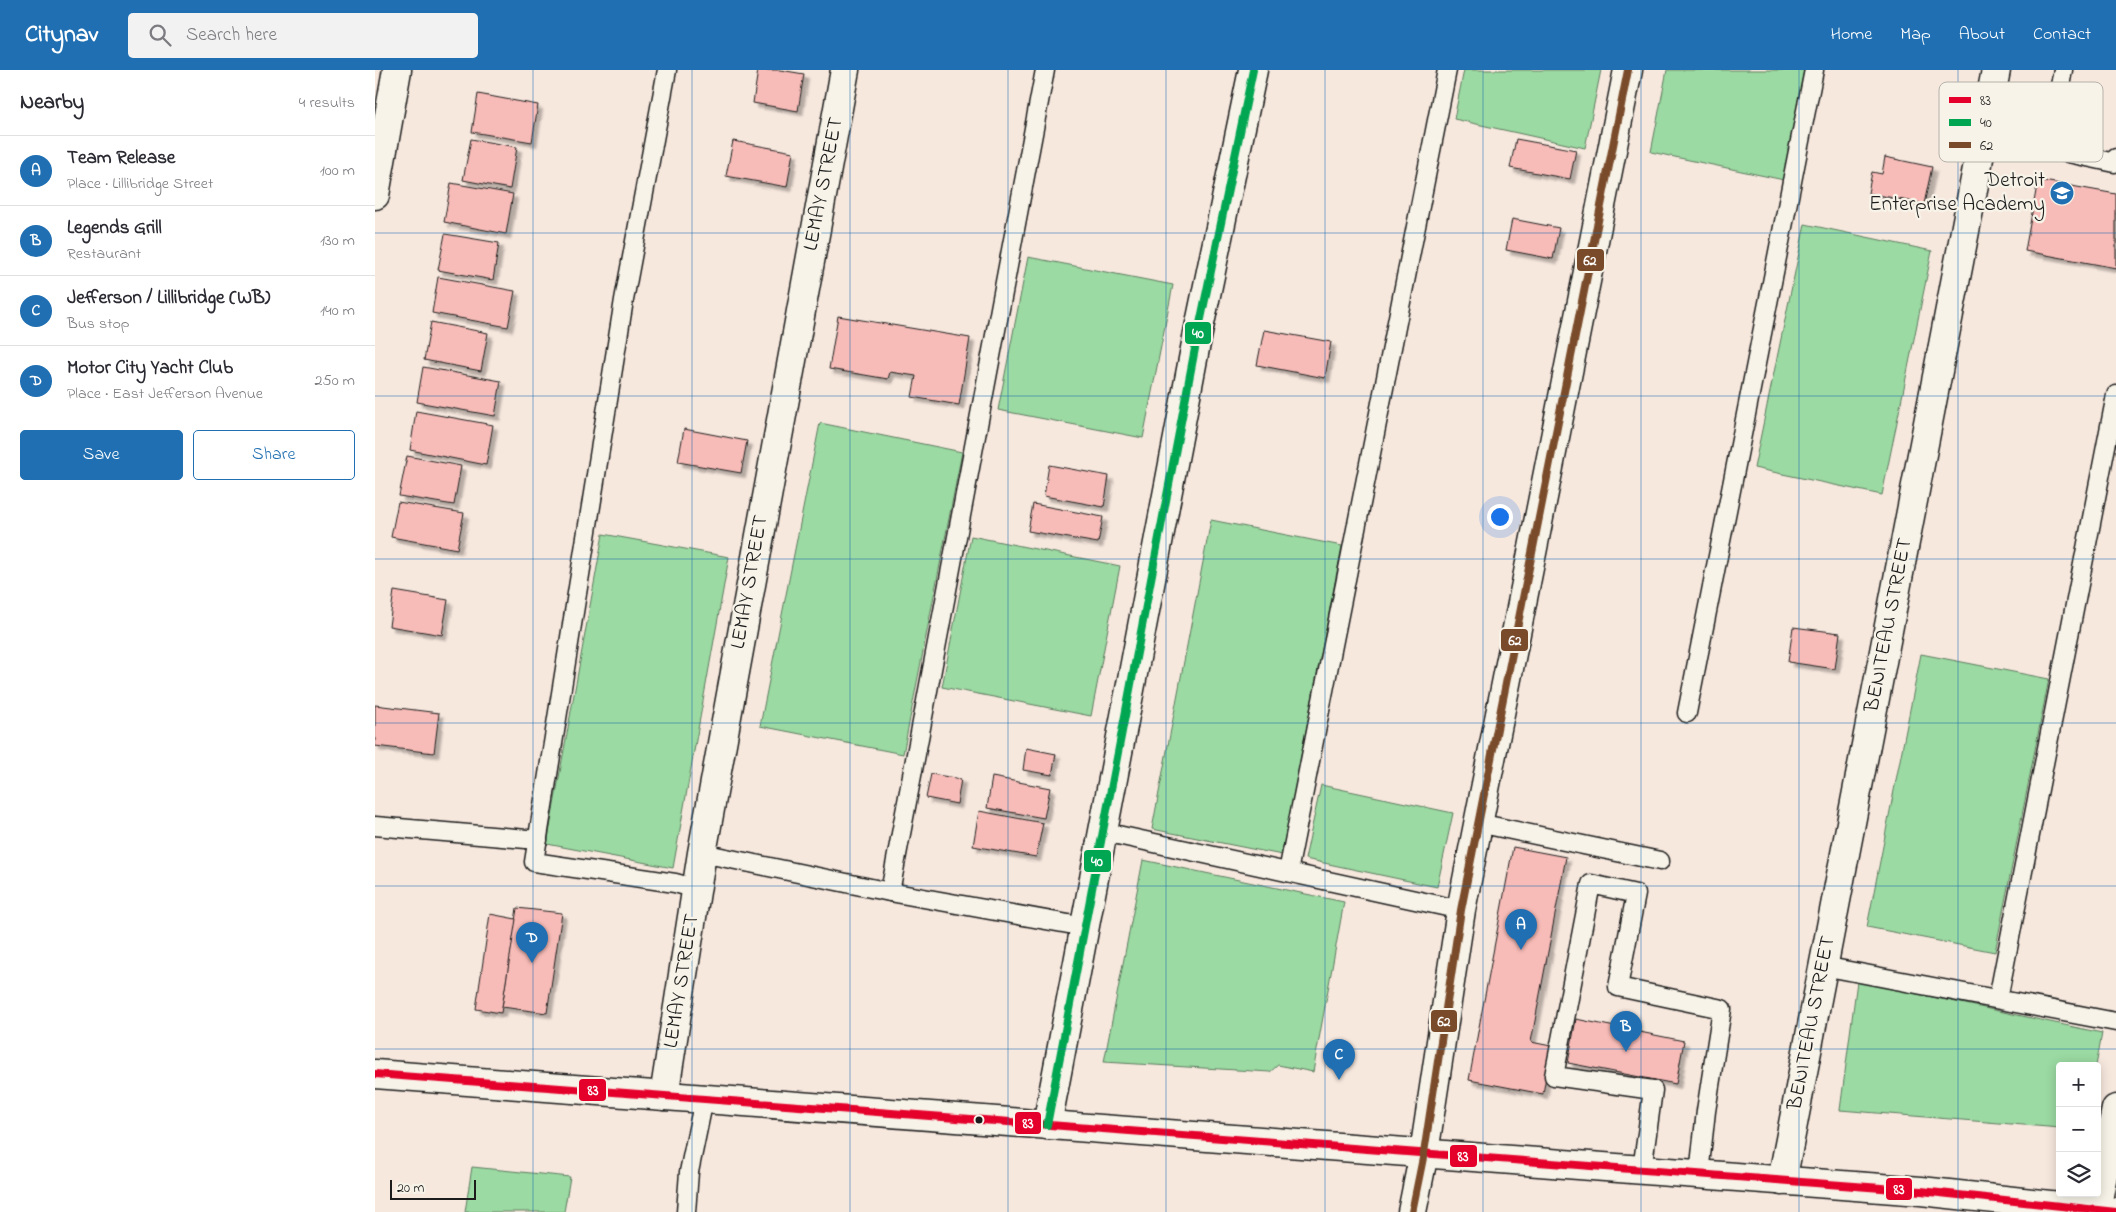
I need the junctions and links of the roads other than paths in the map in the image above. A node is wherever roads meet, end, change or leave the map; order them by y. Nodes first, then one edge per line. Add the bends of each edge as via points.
1 (397, 70) edge
2 (667, 70) edge
3 (845, 70) edge
4 (1045, 70) edge
5 (1253, 70) edge
6 (1447, 70) edge
7 (1628, 70) edge
8 (1814, 70) edge
9 (2116, 158) edge
10 (2103, 160) edge
11 (1979, 162) edge
12 (375, 196) edge
13 (2116, 395) edge
14 (1687, 713) dead end
15 (1478, 823) junction
16 (375, 826) edge
17 (1104, 832) junction
18 (538, 840) junction
19 (702, 853) junction
20 (1660, 861) dead end
21 (1288, 872) junction
22 (697, 889) junction
23 (891, 892) junction
24 (1461, 910) junction
25 (1085, 927) junction
26 (1823, 966) junction
27 (1998, 999) junction
28 (2116, 1022) edge
29 (375, 1074) edge
30 (664, 1096) junction
31 (704, 1099) junction
32 (2116, 1108) edge
33 (1047, 1125) junction
34 (1424, 1154) junction
35 (1642, 1170) junction
36 (1699, 1174) junction
37 (1782, 1181) junction
38 (2103, 1211) edge
39 (686, 1212) edge
40 (1412, 1212) edge

1 - 12 street
2 - 18 lane via 624,300
3 - 19 street, LEMAY STREET
4 - 23 lane
5 - 17 street via 1197,338
6 - 21 lane
7 - 15 street
8 - 14 lane
9 - 10 lane via 2115,163
11 - 26 street, BENITEAU STREET
13 - 27 lane
15 - 20 lane
15 - 24 street
16 - 18 lane
17 - 21 lane
17 - 25 street
18 - 22 lane via 534,862
19 - 22 street, LEMAY STREET
19 - 23 lane
21 - 24 lane
22 - 30 street, LEMAY STREET
23 - 25 lane
24 - 34 street
25 - 33 street
26 - 27 lane
26 - 37 street, BENITEAU STREET
27 - 28 lane
29 - 30 street
30 - 31 street
31 - 33 street
31 - 39 lane via 689,1172
32 - 38 street
33 - 34 street
34 - 35 street
34 - 40 street
35 - 36 street
35 - 36 lane via 1653,1090 1554,1076 1591,884 1636,894 1618,987 1722,1009
36 - 37 street
37 - 38 street via 1921,1191

